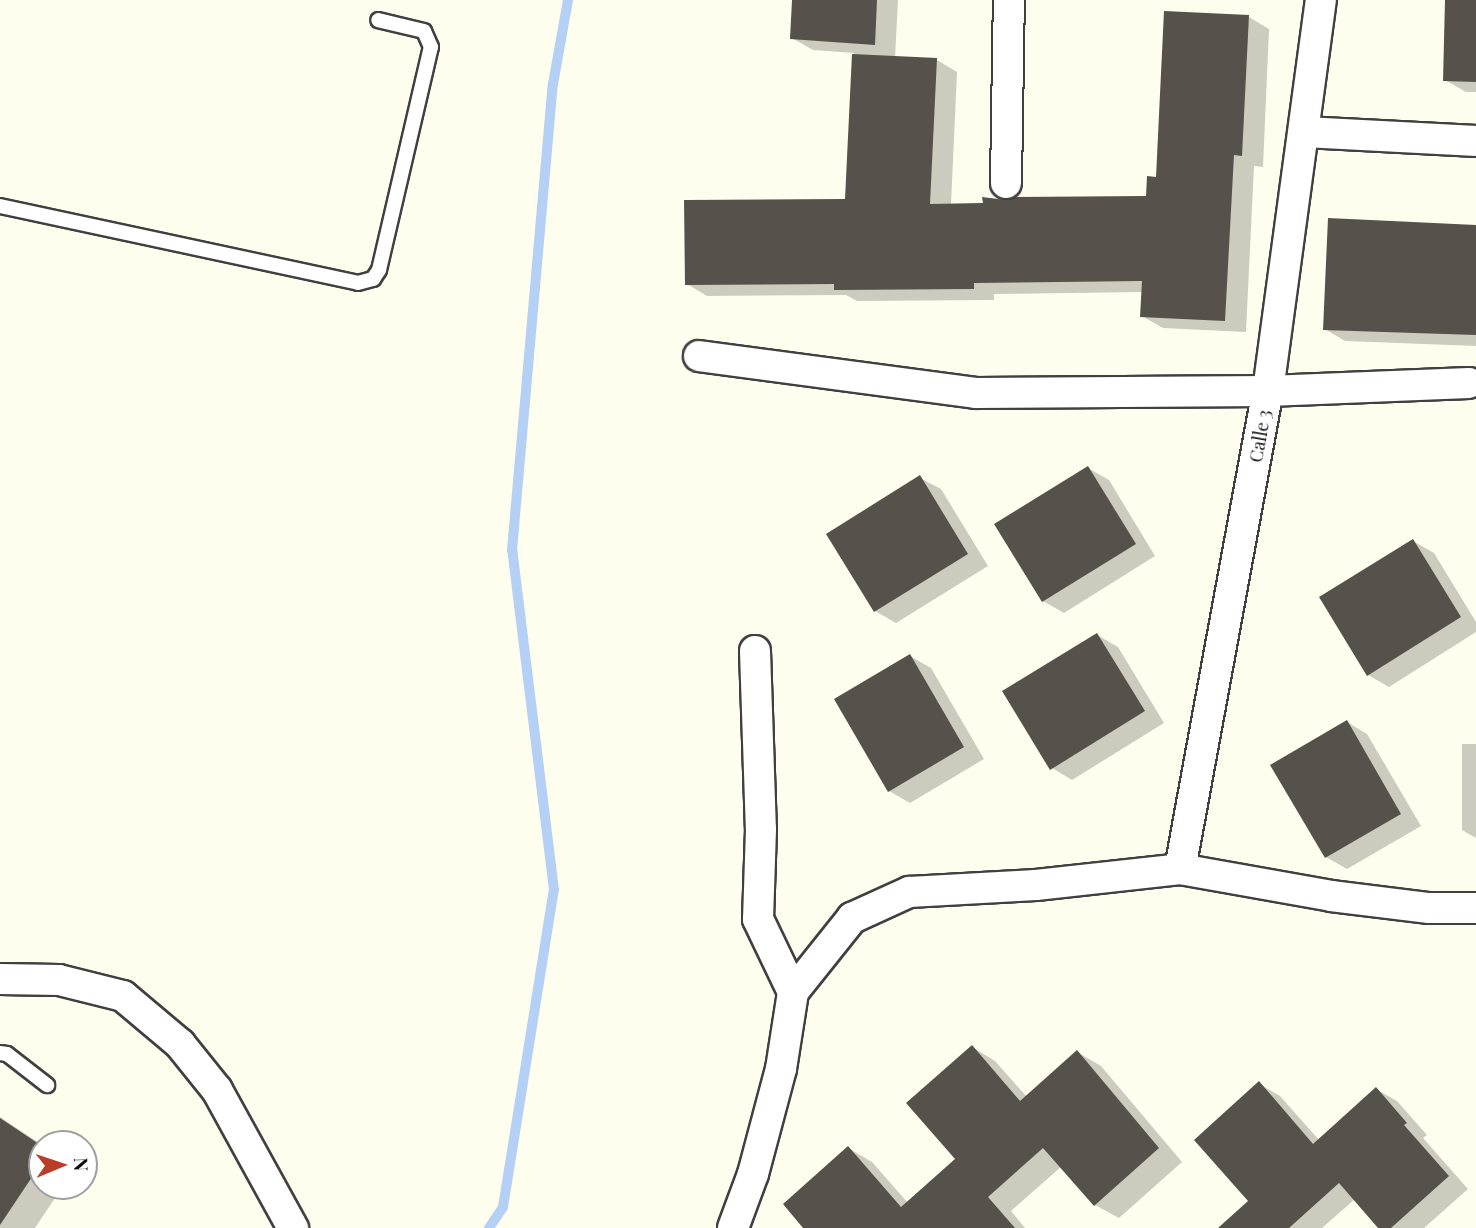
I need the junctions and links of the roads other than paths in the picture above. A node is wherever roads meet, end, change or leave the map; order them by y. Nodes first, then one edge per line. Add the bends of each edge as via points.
1 (1009, 0) edge
2 (1321, 0) edge
3 (378, 20) dead end
4 (1305, 132) junction
5 (1476, 141) edge
6 (1006, 183) dead end
7 (0, 206) edge
8 (699, 356) dead end
9 (1469, 383) dead end
10 (1268, 391) junction
11 (755, 651) dead end
12 (1181, 869) junction
13 (1476, 908) edge
14 (0, 979) edge
15 (793, 992) junction
16 (0, 1053) edge
17 (47, 1085) dead end
18 (293, 1228) edge
19 (733, 1228) edge

1 - 6 street
2 - 4 street, Calle 3
3 - 7 lane via 424,31 432,47 379,270 373,279 358,283
4 - 5 street
4 - 10 street, Calle 3
8 - 10 street via 976,393
9 - 10 street
10 - 12 street, Calle 3
11 - 15 street via 761,829 758,919
12 - 13 street via 1331,896 1429,908
12 - 15 street via 1036,885 909,892 852,918
14 - 18 street via 60,980 122,996 180,1044 217,1090
15 - 19 street via 781,1069 753,1174
16 - 17 lane

